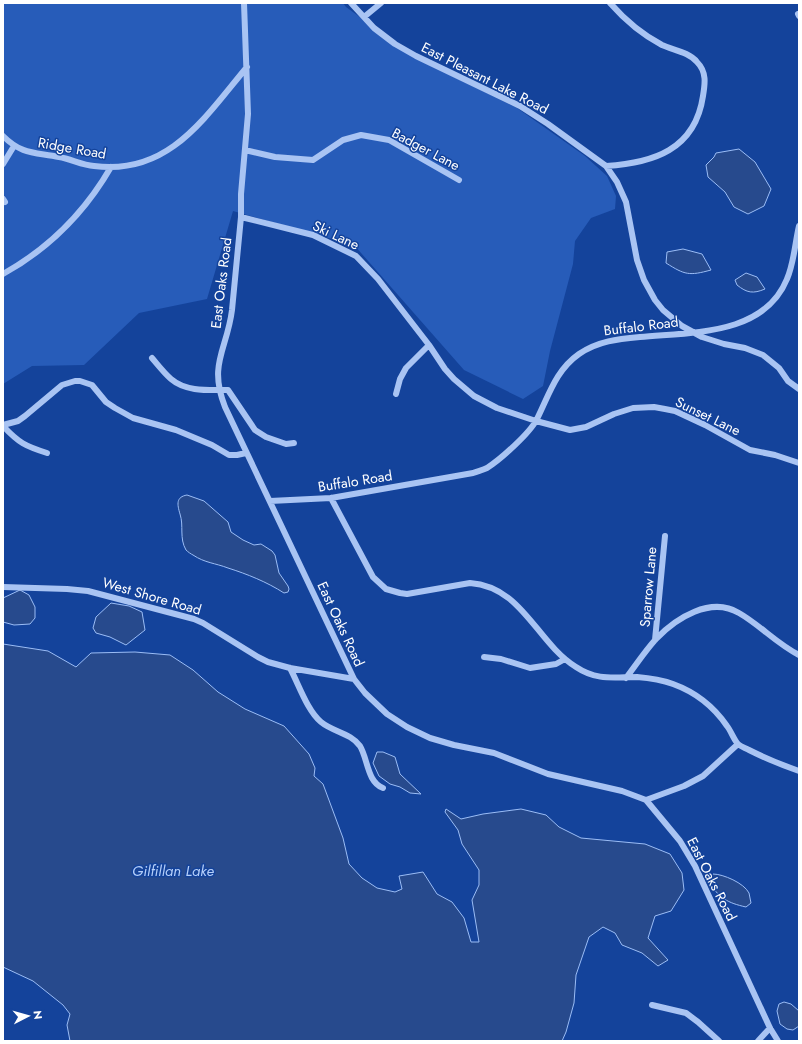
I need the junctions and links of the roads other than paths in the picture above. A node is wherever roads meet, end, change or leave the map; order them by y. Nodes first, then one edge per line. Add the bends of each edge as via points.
1 (244, 3) edge
2 (351, 3) edge
3 (381, 3) edge
4 (610, 3) edge
5 (364, 17) junction
6 (247, 67) junction
7 (3, 136) edge
8 (14, 146) junction
9 (245, 150) junction
10 (3, 164) edge
11 (606, 166) junction
12 (111, 167) junction
13 (459, 180) dead end
14 (241, 217) junction
15 (799, 226) edge
16 (3, 274) edge
17 (693, 332) junction
18 (429, 345) junction
19 (152, 358) dead end
20 (799, 389) edge
21 (219, 390) junction
22 (396, 394) dead end
23 (536, 421) junction
24 (3, 425) edge
25 (294, 443) dead end
26 (47, 453) dead end
27 (246, 453) junction
28 (799, 464) edge
29 (331, 498) junction
30 (270, 501) junction
31 (665, 536) dead end
32 (3, 587) edge
33 (655, 640) junction
34 (799, 655) edge
35 (484, 657) dead end
36 (565, 659) junction
37 (290, 668) junction
38 (626, 678) junction
39 (354, 679) junction
40 (738, 744) junction
41 (799, 771) edge
42 (383, 788) dead end
43 (646, 800) junction
44 (652, 1005) dead end
45 (770, 1028) junction
46 (719, 1041) edge
47 (758, 1041) edge
48 (778, 1041) edge

1 - 6 street, East Oaks Road
2 - 5 street, East Pleasant Lake Road
3 - 5 street
4 - 11 street via 628,22 650,38 693,58 704,73 705,85 695,121 684,137 671,149 650,159
5 - 11 street, East Pleasant Lake Road via 374,28 405,51 520,106
6 - 9 street, East Oaks Road via 248,114
6 - 12 street, Ridge Road via 197,126 178,144 145,162
7 - 8 street, Ridge Road
8 - 10 street
8 - 12 street, Ridge Road via 30,153
9 - 13 street, Badger Lane via 281,158 313,160 344,140 361,135 389,140
9 - 14 street, East Oaks Road
11 - 17 street, East Pleasant Lake Road via 626,202 640,270 649,291 663,310
12 - 16 street via 92,197 67,226 38,251
14 - 18 street, Ski Lane via 313,235 356,256 378,279
14 - 21 street, East Oaks Road via 232,312 219,361
15 - 17 street, Buffalo Road via 787,280 770,304 737,324 716,330
17 - 20 street, East Pleasant Lake Road via 713,341 763,355
17 - 23 street, Buffalo Road via 616,339 588,349 571,360 558,376
18 - 22 street via 406,368
18 - 23 street, Ski Lane via 445,369 474,396 497,408
19 - 21 street via 171,379 183,386
21 - 25 street via 228,390 260,434 286,444
21 - 27 street, East Oaks Road
23 - 28 street, Sunset Lane via 574,430 633,408 654,407 675,411 746,448
23 - 29 street, Buffalo Road via 502,457 486,469
24 - 26 street via 22,444
24 - 27 street via 18,421 62,385 80,381 92,385 106,402 133,418 176,430 229,454 238,456
27 - 30 street, East Oaks Road
29 - 30 street, Buffalo Road
29 - 36 street via 373,577 380,585 407,594 470,583 496,589 510,598
30 - 39 street, East Oaks Road
31 - 33 street, Sparrow Lane
32 - 37 street, West Shore Road via 88,591 194,619 258,657 278,666
33 - 34 street via 697,611 718,606 740,613
33 - 38 street
35 - 36 street via 501,659 530,668 556,664
36 - 38 street via 574,667 591,675
37 - 39 street, West Shore Road
37 - 42 street via 316,717 356,742 363,752 373,780
38 - 40 street via 661,680 694,694 720,716
39 - 43 street, East Oaks Road via 388,714 406,727 430,738 494,753 548,774 622,791
40 - 41 street
40 - 43 street via 703,776
43 - 45 street, East Oaks Road via 680,841 695,866
44 - 46 street via 686,1013
45 - 47 street
45 - 48 street, East Oaks Road

